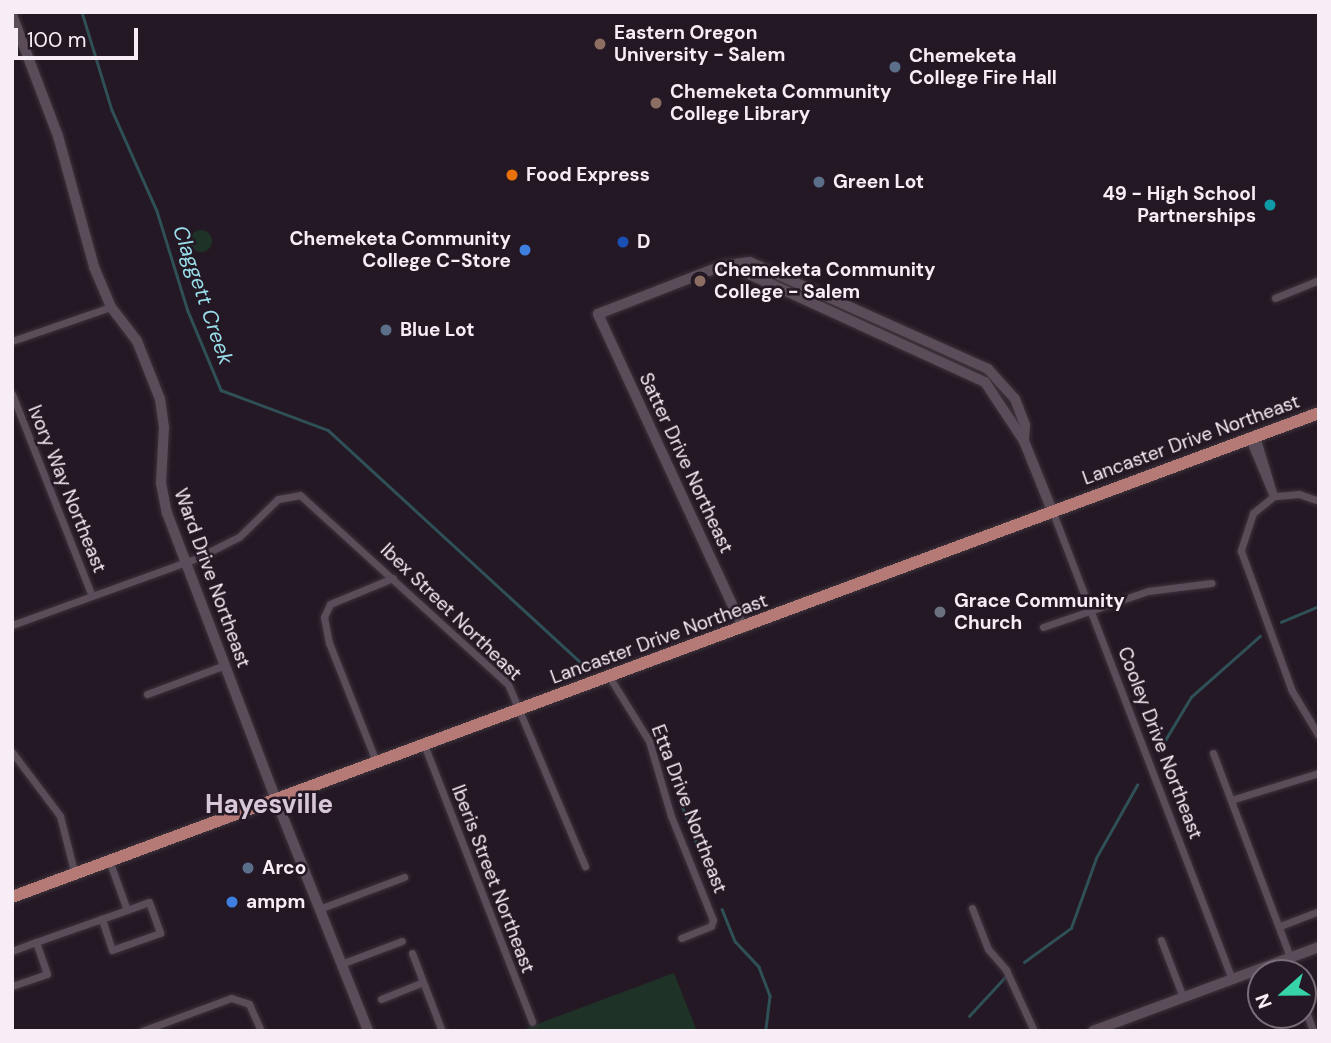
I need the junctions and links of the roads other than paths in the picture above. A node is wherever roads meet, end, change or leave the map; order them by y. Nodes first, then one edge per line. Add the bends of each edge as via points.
1 (12, 15) edge
2 (1319, 280) edge
3 (1275, 298) dead end
4 (111, 307) junction
5 (598, 313) joint
6 (12, 341) edge
7 (12, 394) edge
8 (1319, 413) edge
9 (1252, 438) junction
10 (1273, 496) junction
11 (1319, 501) edge
12 (1052, 513) junction
13 (186, 562) junction
14 (393, 578) junction
15 (1211, 583) dead end
16 (92, 596) junction
17 (1090, 611) junction
18 (12, 625) edge
19 (1043, 627) dead end
20 (743, 628) junction
21 (225, 666) junction
22 (610, 678) junction
23 (147, 694) dead end
24 (522, 710) junction
25 (1319, 736) edge
26 (425, 747) junction
27 (12, 752) edge
28 (1213, 753) dead end
29 (377, 764) junction
30 (1319, 773) edge
31 (1231, 800) junction
32 (277, 802) junction
33 (110, 863) junction
34 (585, 866) dead end
35 (75, 874) junction
36 (404, 877) dead end
37 (12, 897) edge
38 (972, 908) dead end
39 (319, 909) junction
40 (127, 910) junction
41 (1319, 911) edge
42 (102, 919) junction
43 (1280, 926) junction
44 (681, 938) dead end
45 (1161, 940) dead end
46 (402, 941) dead end
47 (36, 943) junction
48 (1319, 947) edge
49 (13, 950) edge
50 (412, 953) dead end
51 (1288, 958) junction
52 (341, 964) junction
53 (1232, 979) junction
54 (423, 982) junction
55 (12, 986) edge
56 (1184, 997) junction
57 (381, 999) dead end
58 (532, 1022) dead end
59 (152, 1029) edge
60 (439, 1030) edge
61 (142, 1031) edge
62 (261, 1031) edge
63 (368, 1031) edge
64 (1034, 1031) edge
65 (1093, 1031) edge

1 - 4 street, Ward Drive Northeast via 51,114 89,253
2 - 3 street
4 - 6 street
4 - 13 street, Ward Drive Northeast via 137,341 160,399 163,499
5 - 12 street, Cooley Drive Northeast via 729,265 750,262 988,369 1015,399 1025,425 1024,441
5 - 20 street, Satter Drive Northeast
7 - 16 street, Ivory Way Northeast
8 - 9 main road, Lancaster Drive Northeast
9 - 10 street
9 - 12 main road, Lancaster Drive Northeast
10 - 11 street via 1299,494
10 - 25 street via 1248,523 1241,542 1243,563 1292,691
12 - 17 street, Cooley Drive Northeast
12 - 20 main road, Lancaster Drive Northeast
13 - 14 street, Ibex Street Northeast via 239,537 285,495 307,498
13 - 16 street
13 - 21 street, Ward Drive Northeast
14 - 24 street, Ibex Street Northeast via 508,684
14 - 29 street via 325,610 326,634
15 - 17 street via 1148,591
16 - 18 street
17 - 19 street
17 - 53 street, Cooley Drive Northeast
20 - 22 main road, Lancaster Drive Northeast
21 - 23 street
21 - 32 street, Ward Drive Northeast
22 - 24 main road, Lancaster Drive Northeast
22 - 44 street, Etta Drive Northeast via 649,741 671,816 711,911 711,926
24 - 26 main road, Lancaster Drive Northeast
24 - 34 street, Ibex Street Northeast
26 - 29 main road, Lancaster Drive Northeast
26 - 58 street, Iberis Street Northeast
27 - 35 street via 60,816
28 - 31 street
29 - 32 main road, Lancaster Drive Northeast
30 - 31 street
31 - 43 street
32 - 33 main road, Lancaster Drive Northeast
32 - 39 main road, Ward Drive Northeast
33 - 35 main road, Lancaster Drive Northeast
33 - 40 street
35 - 37 main road, Lancaster Drive Northeast
36 - 39 street
38 - 64 street via 988,949 1006,970
39 - 52 main road, Ward Drive Northeast
40 - 42 street
40 - 42 street via 149,902 160,933 112,950
41 - 43 street
42 - 47 street
43 - 51 street via 1279,937
45 - 56 street
46 - 52 street
47 - 49 street
47 - 55 street via 47,974
48 - 51 street
50 - 54 street
51 - 53 street
52 - 63 main road, Ward Drive Northeast
53 - 56 street
54 - 57 street
54 - 60 street
56 - 65 street
59 - 61 street
59 - 62 street via 240,999 255,1012

